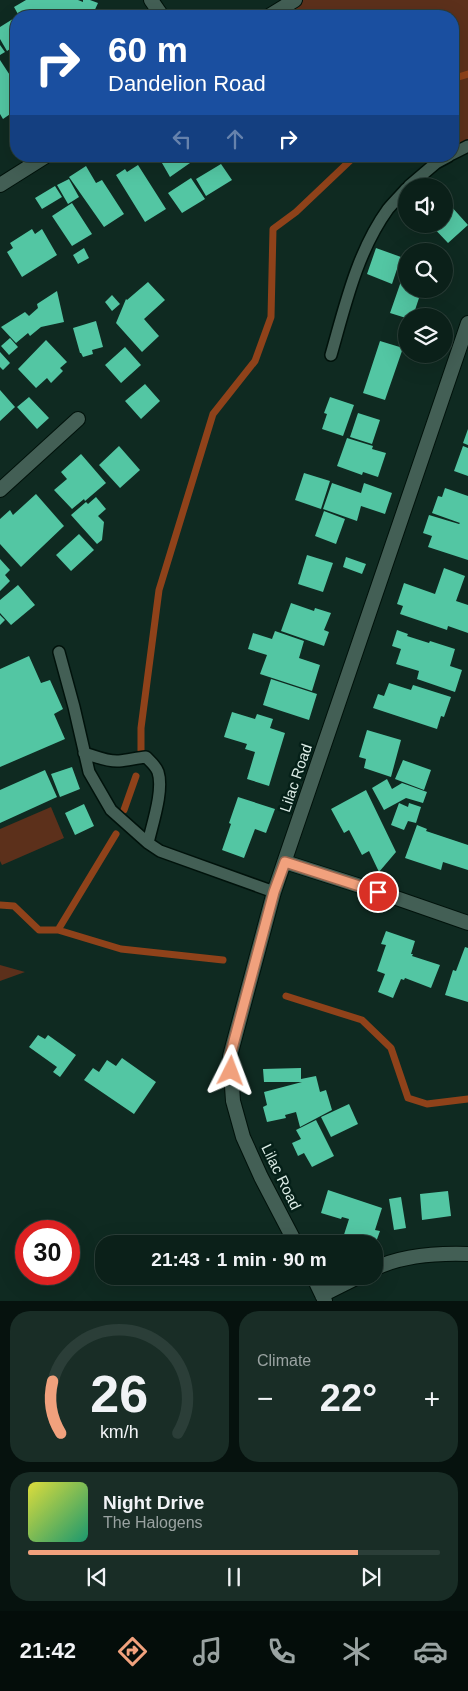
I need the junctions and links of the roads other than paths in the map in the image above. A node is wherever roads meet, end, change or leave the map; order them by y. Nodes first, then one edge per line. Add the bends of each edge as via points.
1 (295, 0) edge
2 (279, 10) edge
3 (37, 162) edge
4 (438, 162) edge
5 (418, 178) edge
6 (0, 186) edge
7 (398, 198) edge
8 (468, 323) edge
9 (331, 355) dead end
10 (78, 419) dead end
11 (0, 490) edge
12 (59, 652) dead end
13 (84, 753) junction
14 (148, 843) junction
15 (285, 862) junction
16 (274, 892) junction
17 (468, 923) edge
18 (291, 1235) edge
19 (468, 1254) edge
20 (383, 1264) edge
21 (317, 1285) edge
22 (345, 1285) edge
23 (323, 1298) edge

1 - 2 street
3 - 6 street
4 - 5 lane
7 - 9 lane via 367,244
8 - 15 street, Lilac Road
10 - 11 street
12 - 13 lane
13 - 14 lane via 89,772 111,810
13 - 14 lane via 109,761 146,757 153,764 159,775 159,791
14 - 16 lane via 160,851
15 - 16 street, Lilac Road
15 - 17 street
16 - 18 street, Lilac Road via 230,1056 233,1101 243,1136
19 - 20 street via 436,1253
21 - 23 street
22 - 23 street

